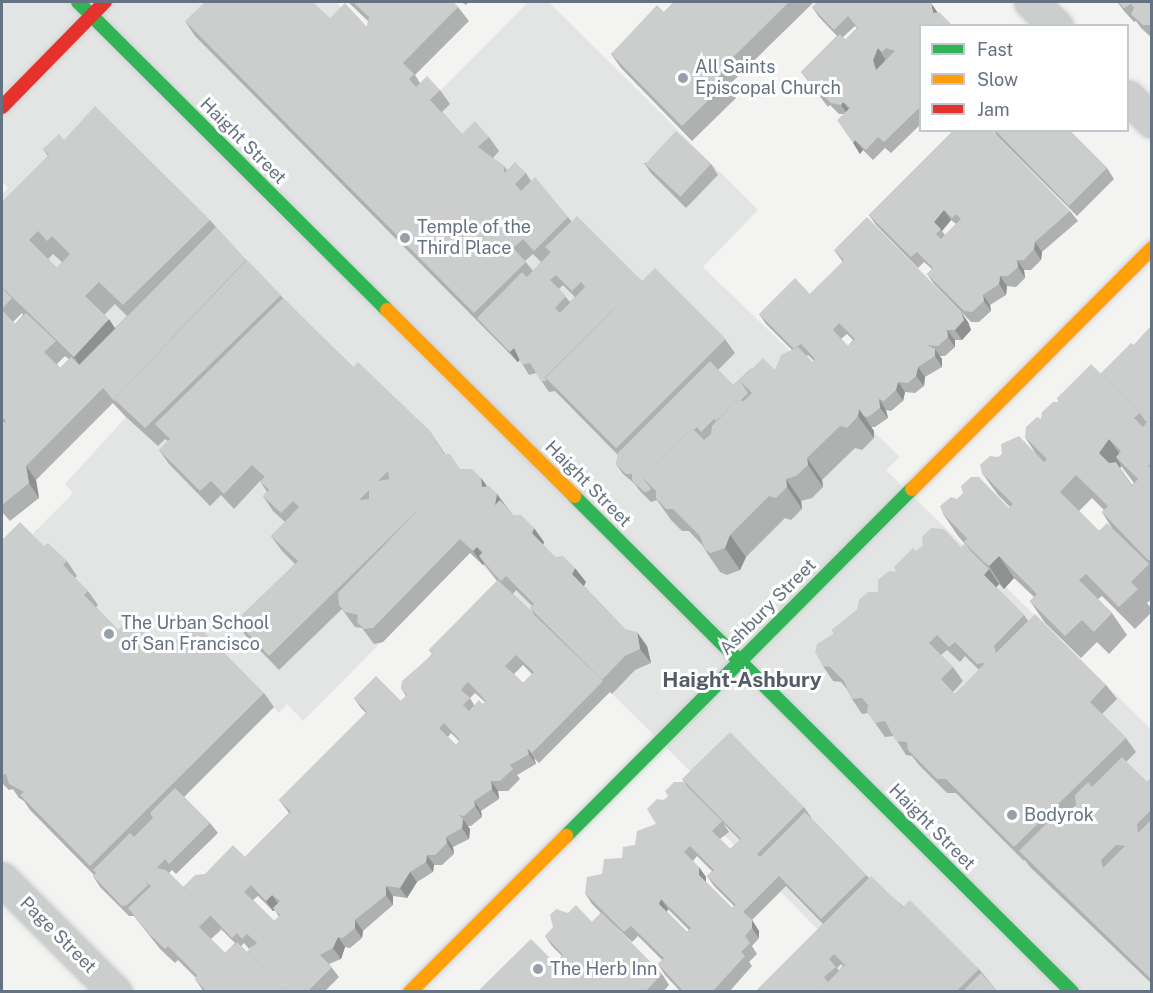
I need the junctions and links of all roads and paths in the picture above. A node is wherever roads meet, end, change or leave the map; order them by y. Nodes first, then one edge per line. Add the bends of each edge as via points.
1 (78, 2) edge
2 (105, 2) edge
3 (1032, 2) edge
4 (92, 15) junction
5 (1054, 24) edge
6 (1129, 98) edge
7 (2, 107) edge
8 (1152, 121) edge
9 (1152, 248) edge
10 (740, 661) junction
11 (2, 879) edge
12 (115, 992) edge
13 (410, 992) edge
14 (1072, 992) edge

1 - 4 street, Haight Street
2 - 4 street
3 - 5 street
4 - 7 street
4 - 10 street, Haight Street
6 - 8 street
9 - 10 street, Ashbury Street
10 - 13 street, Ashbury Street
10 - 14 street, Haight Street
11 - 12 street, Page Street

